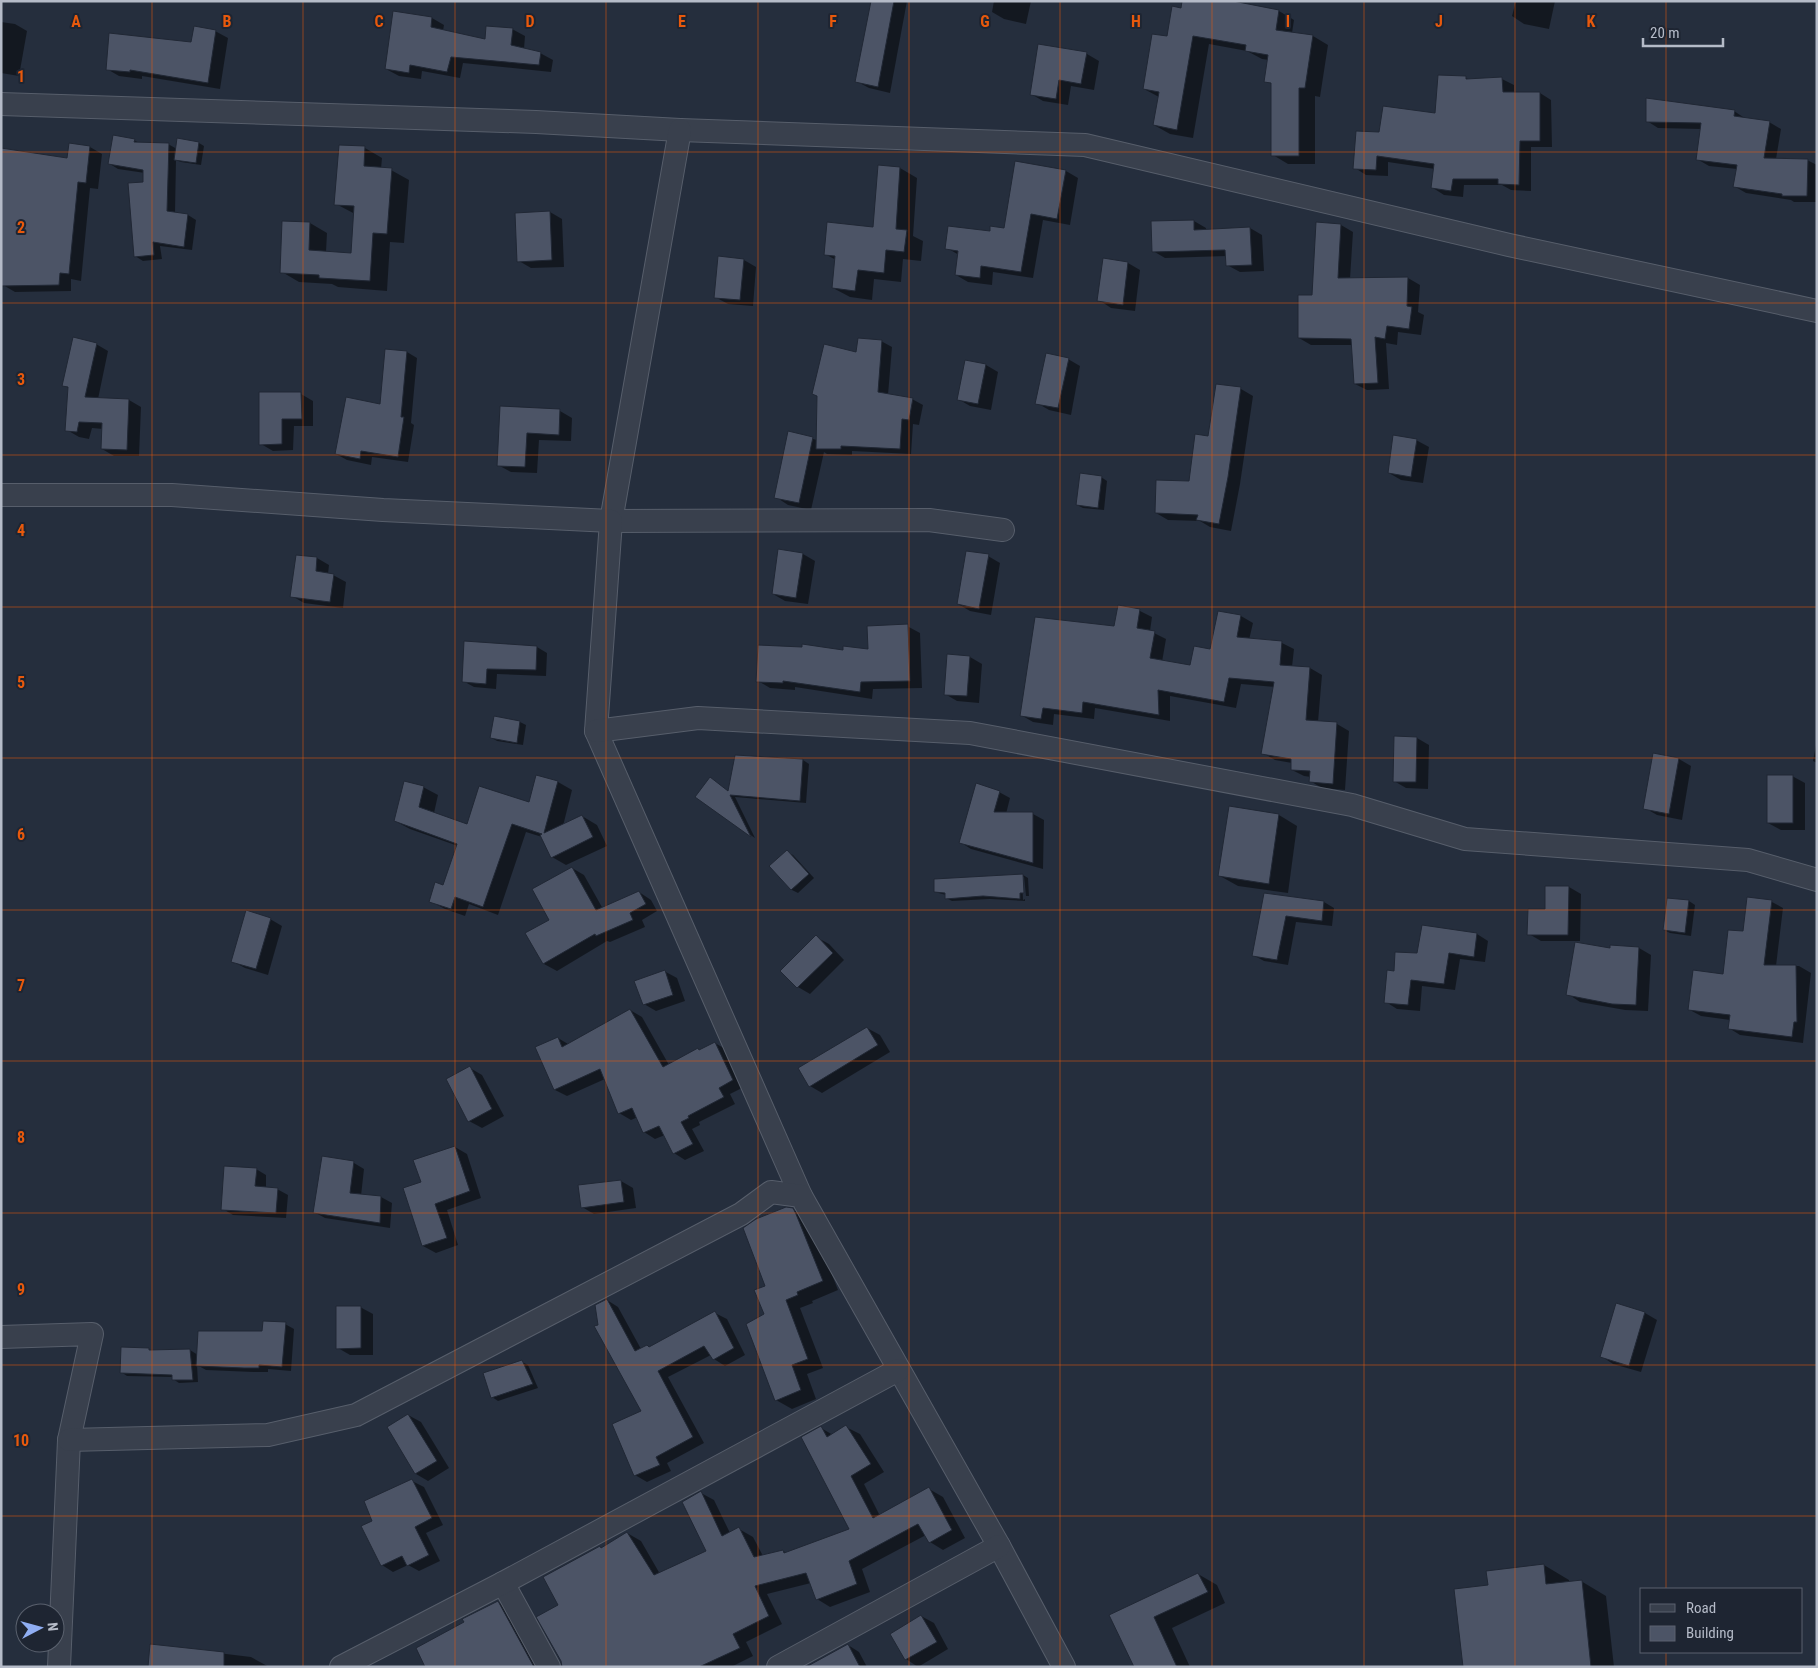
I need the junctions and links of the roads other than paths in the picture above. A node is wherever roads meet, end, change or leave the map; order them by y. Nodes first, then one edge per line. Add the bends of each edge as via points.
1 (1, 104) edge
2 (680, 130) junction
3 (1817, 311) edge
4 (1, 496) edge
5 (611, 521) junction
6 (1003, 530) dead end
7 (596, 731) junction
8 (1817, 880) edge
9 (801, 1196) junction
10 (1, 1337) edge
11 (898, 1370) junction
12 (69, 1440) junction
13 (999, 1546) junction
14 (503, 1583) junction
15 (59, 1667) edge
16 (341, 1667) edge
17 (549, 1667) edge
18 (778, 1667) edge
19 (1064, 1667) edge

1 - 2 street
2 - 3 street via 1085,145 1509,245
2 - 5 street
4 - 5 street via 172,494 383,510
5 - 6 street via 930,520
5 - 7 street
7 - 8 street via 698,718 970,733 1352,805 1465,839 1748,860
7 - 9 street
9 - 11 street
9 - 12 street via 771,1192 741,1214 356,1415 268,1435
10 - 12 street via 92,1334
11 - 13 street
11 - 14 street
12 - 15 street
13 - 18 street
13 - 19 street
14 - 16 street
14 - 17 street

